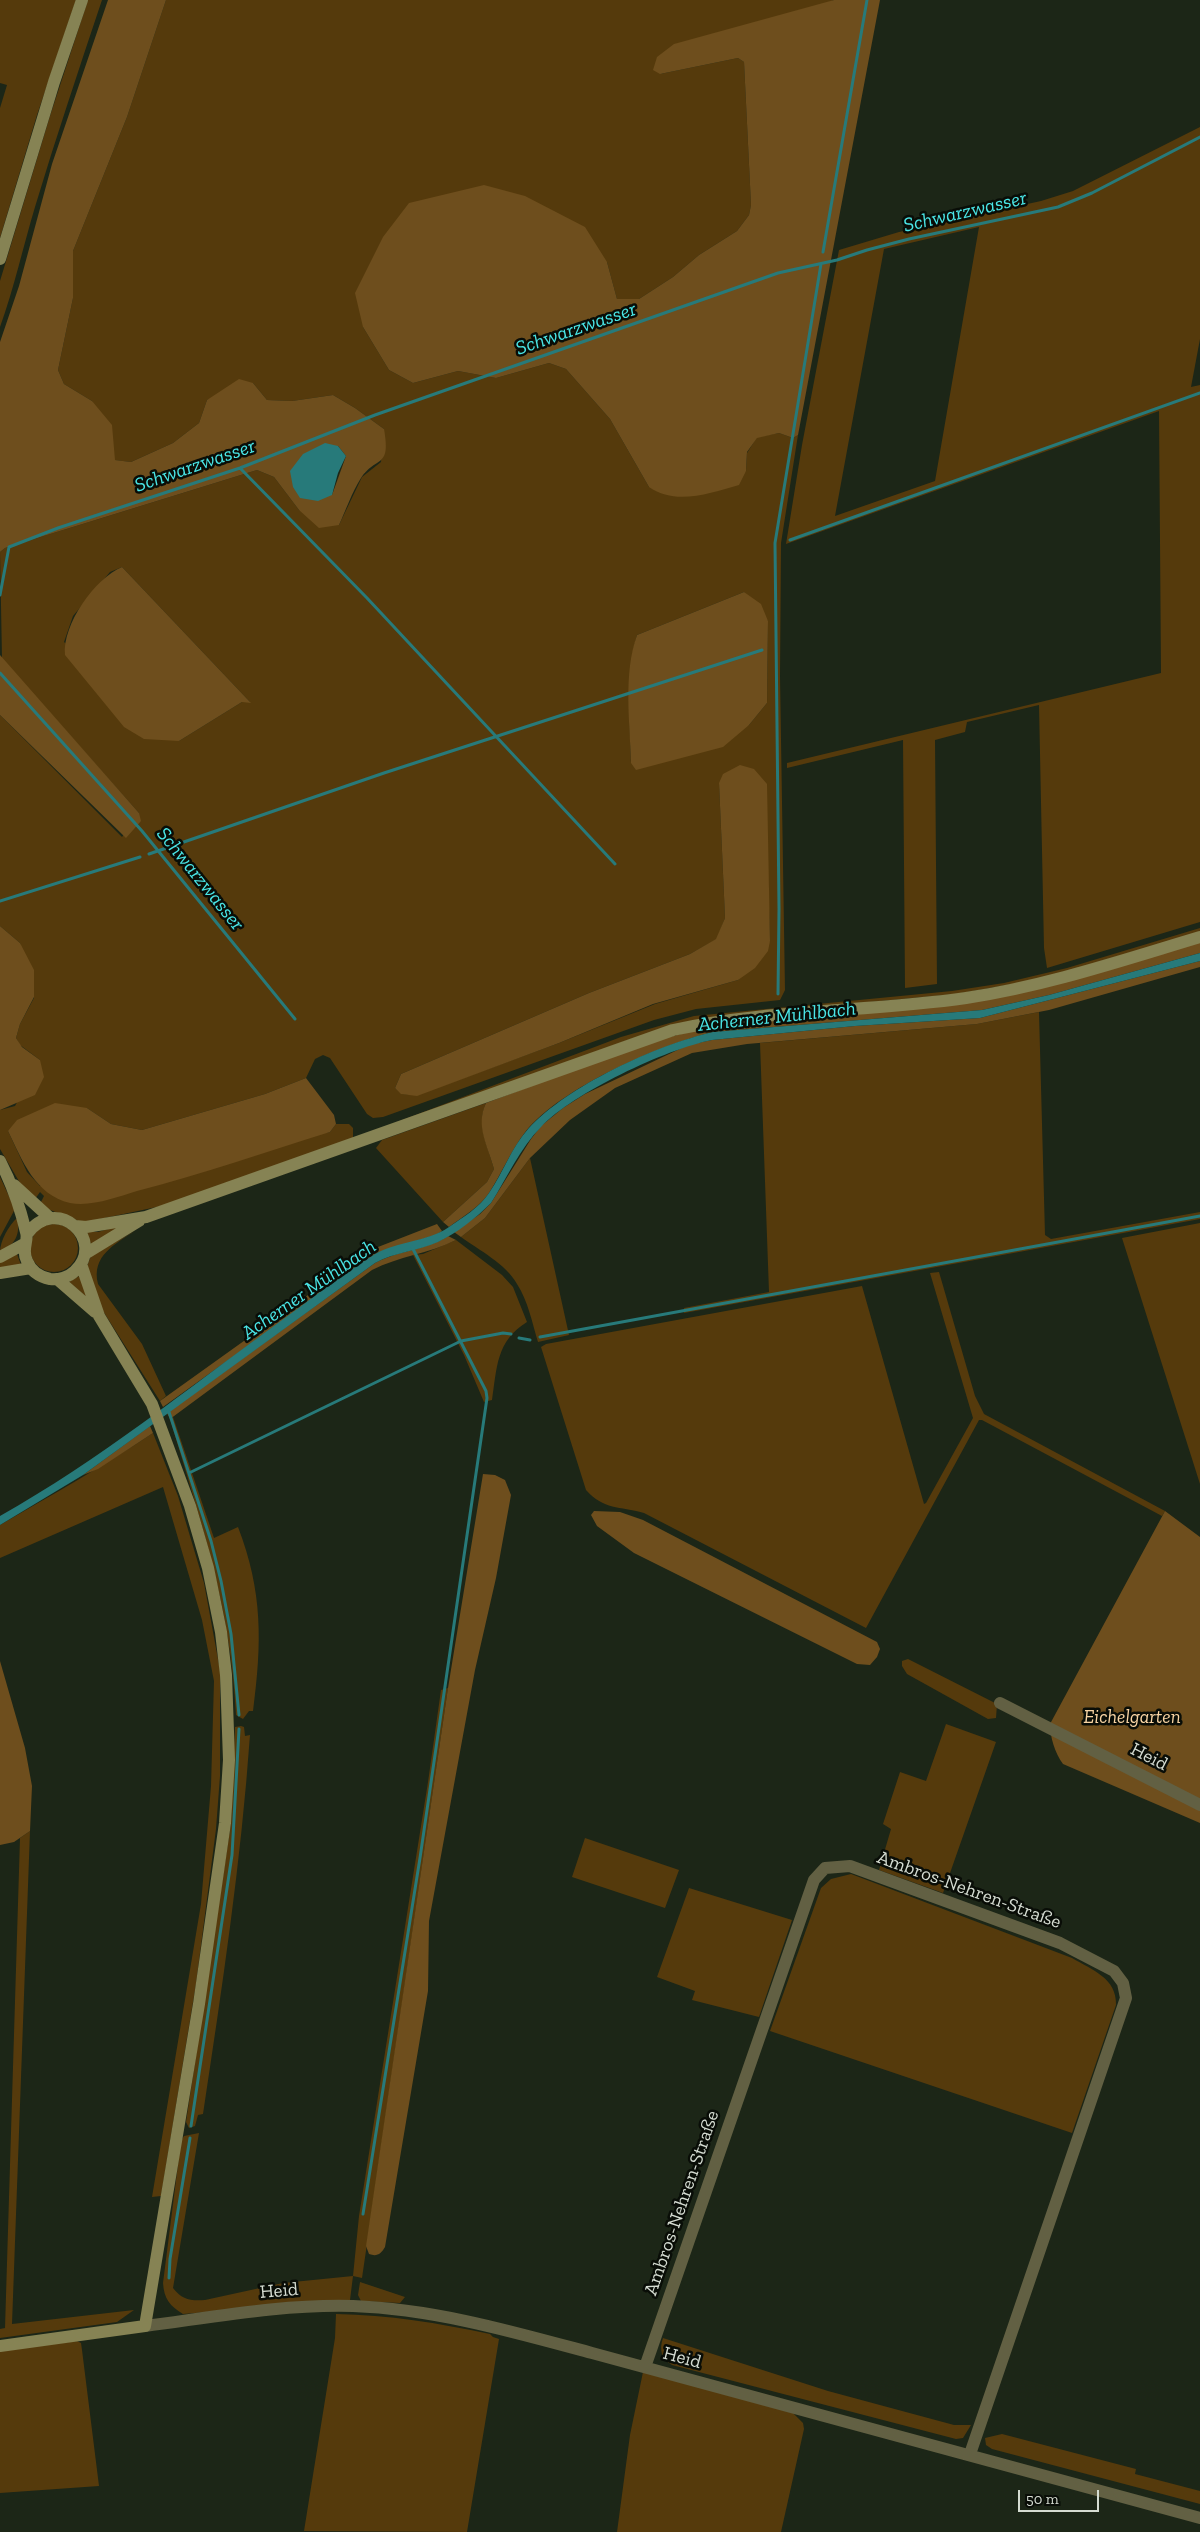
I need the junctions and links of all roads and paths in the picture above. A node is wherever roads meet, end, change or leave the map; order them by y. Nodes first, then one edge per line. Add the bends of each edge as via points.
1 (82, 0) edge
2 (0, 259) edge
3 (1200, 936) edge
4 (0, 1161) edge
5 (11, 1182) junction
6 (146, 1217) junction
7 (50, 1218) junction
8 (75, 1226) junction
9 (26, 1239) junction
10 (0, 1257) edge
11 (83, 1259) junction
12 (31, 1268) junction
13 (0, 1273) edge
14 (57, 1279) junction
15 (99, 1316) junction
16 (1000, 1703) dead end
17 (1200, 1805) edge
18 (145, 2326) junction
19 (0, 2346) edge
20 (645, 2367) junction
21 (970, 2454) junction
22 (1200, 2518) edge

1 - 2 street
3 - 6 street via 1048,982 1006,991 964,998 738,1019 673,1030
4 - 5 street
5 - 7 street
5 - 9 street
6 - 8 street via 98,1226
6 - 11 street
7 - 8 street via 65,1220
7 - 9 street via 38,1222
8 - 11 street via 83,1237
9 - 10 street
9 - 12 street via 25,1255
11 - 14 street via 71,1274
11 - 15 street
12 - 13 street
12 - 14 street via 43,1277
14 - 15 street
15 - 18 street via 152,1404 164,1431 208,1568 226,1675 229,1760 225,1823 201,1994
16 - 17 street, Heid
18 - 19 street
18 - 20 street, Heid via 260,2311 353,2306 489,2326
20 - 21 street, Heid
20 - 21 street, Ambros-Nehren-Straße via 814,1880 825,1868 850,1866 1060,1943 1114,1971 1123,1983 1126,1998
21 - 22 street, Heid

